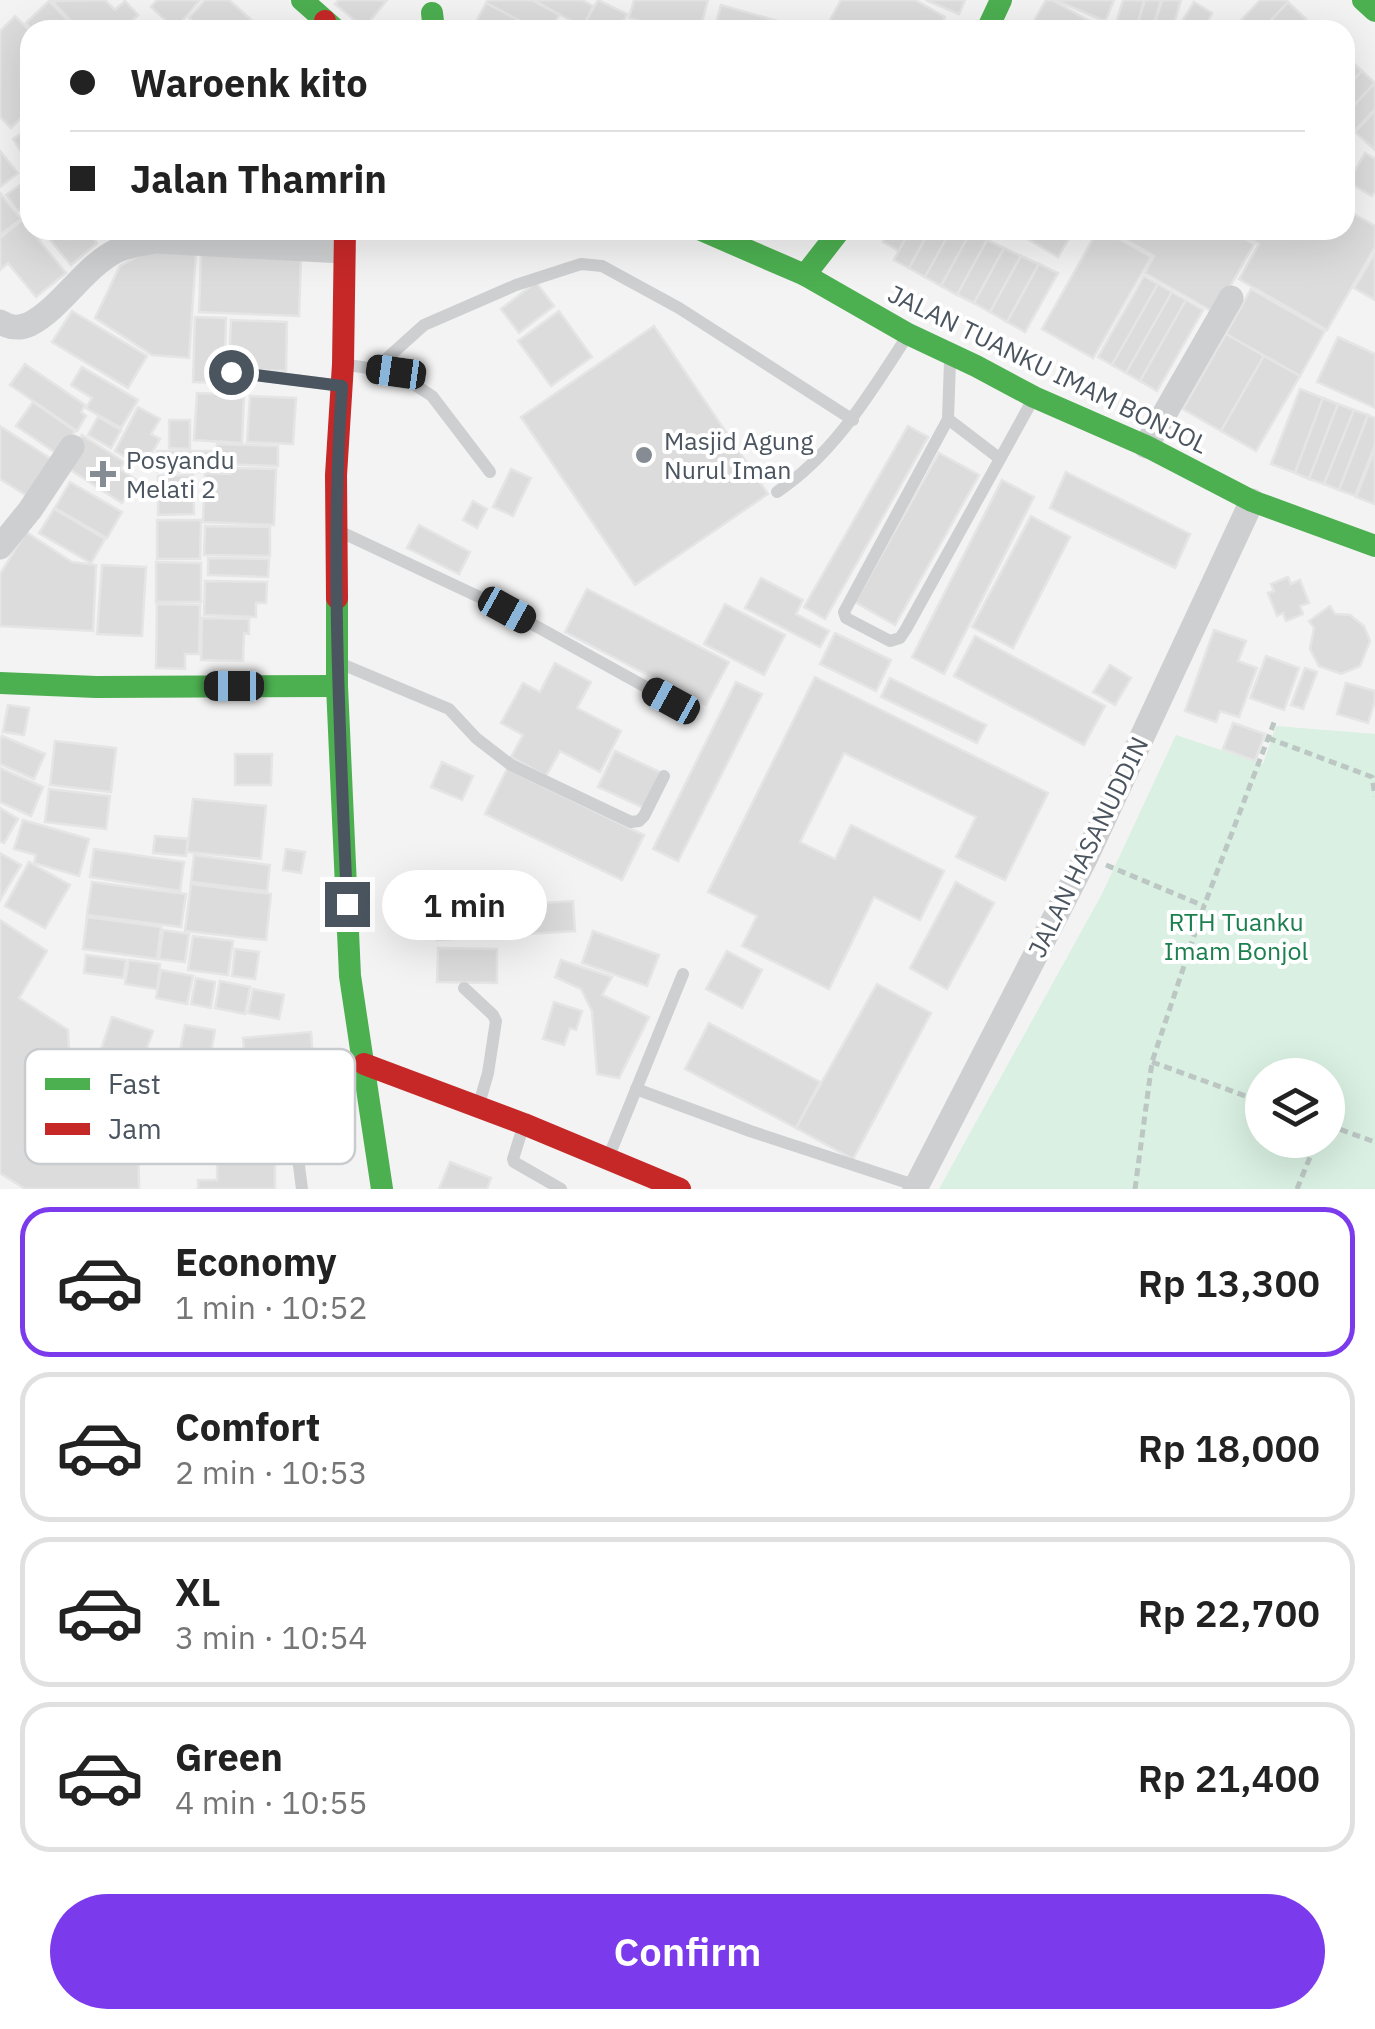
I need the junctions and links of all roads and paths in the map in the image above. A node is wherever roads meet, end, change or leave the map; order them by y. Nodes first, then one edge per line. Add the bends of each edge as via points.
1 (302, 0) edge
2 (1363, 0) edge
3 (1375, 11) edge
4 (321, 20) edge
5 (344, 240) edge
6 (724, 240) edge
7 (832, 240) edge
8 (805, 275) junction
9 (1231, 298) dead end
10 (0, 322) edge
11 (908, 334) junction
12 (950, 354) junction
13 (375, 369) junction
14 (231, 372) dead end
15 (342, 375) junction
16 (1034, 397) junction
17 (948, 419) junction
18 (853, 420) junction
19 (1146, 446) junction
20 (72, 447) dead end
21 (999, 458) junction
22 (490, 472) dead end
23 (777, 492) dead end
24 (1252, 501) junction
25 (336, 530) junction
26 (1375, 546) edge
27 (0, 547) edge
28 (337, 662) junction
29 (4, 683) edge
30 (338, 686) junction
31 (671, 701) dead end
32 (0, 709) edge
33 (1275, 720) dead end
34 (1268, 738) junction
35 (664, 776) dead end
36 (1375, 796) edge
37 (1086, 856) junction
38 (1204, 906) junction
39 (683, 974) dead end
40 (464, 988) dead end
41 (1152, 1062) junction
42 (364, 1064) junction
43 (636, 1089) junction
44 (1245, 1096) edge
45 (478, 1107) junction
46 (524, 1124) junction
47 (1345, 1131) edge
48 (1375, 1142) edge
49 (608, 1158) junction
50 (1311, 1158) edge
51 (299, 1164) edge
52 (916, 1188) edge
53 (302, 1189) edge
54 (382, 1189) edge
55 (561, 1189) edge
56 (680, 1189) edge
57 (1135, 1189) edge
58 (1298, 1189) edge

1 - 4 main road
2 - 3 main road
5 - 10 street via 129,246 90,270 31,323 17,328
5 - 15 main road
6 - 8 main road, JALAN TUANKU IMAM BONJOL
7 - 8 main road
8 - 11 main road, JALAN TUANKU IMAM BONJOL
9 - 19 street
11 - 12 main road, JALAN TUANKU IMAM BONJOL
11 - 18 lane
12 - 16 main road, JALAN TUANKU IMAM BONJOL
12 - 17 lane
13 - 15 lane
13 - 18 lane via 424,324 581,264 602,266
13 - 22 lane via 396,372 432,396
14 - 15 lane
15 - 25 main road
16 - 19 main road, JALAN TUANKU IMAM BONJOL
16 - 21 lane
17 - 21 lane
17 - 21 lane via 844,608 846,618 890,641 900,638
18 - 23 lane
19 - 24 main road, JALAN TUANKU IMAM BONJOL
20 - 27 street
24 - 26 main road, JALAN TUANKU IMAM BONJOL
24 - 37 street, JALAN HASANUDDIN
25 - 28 main road
25 - 31 lane via 507,610
28 - 30 main road
28 - 35 lane via 450,709 510,765 631,822 644,816
29 - 30 main road
29 - 32 street
30 - 42 main road via 350,976
33 - 34 path
34 - 36 path via 1372,777
34 - 38 path
37 - 38 path
37 - 52 street, JALAN HASANUDDIN
38 - 41 path
39 - 43 lane
40 - 45 lane via 496,1018
41 - 44 path
41 - 57 path
42 - 45 main road
42 - 54 main road
43 - 49 lane
43 - 52 lane
45 - 46 main road
46 - 49 main road
46 - 55 lane via 512,1160
47 - 48 path
49 - 56 main road
50 - 58 path
51 - 53 lane

